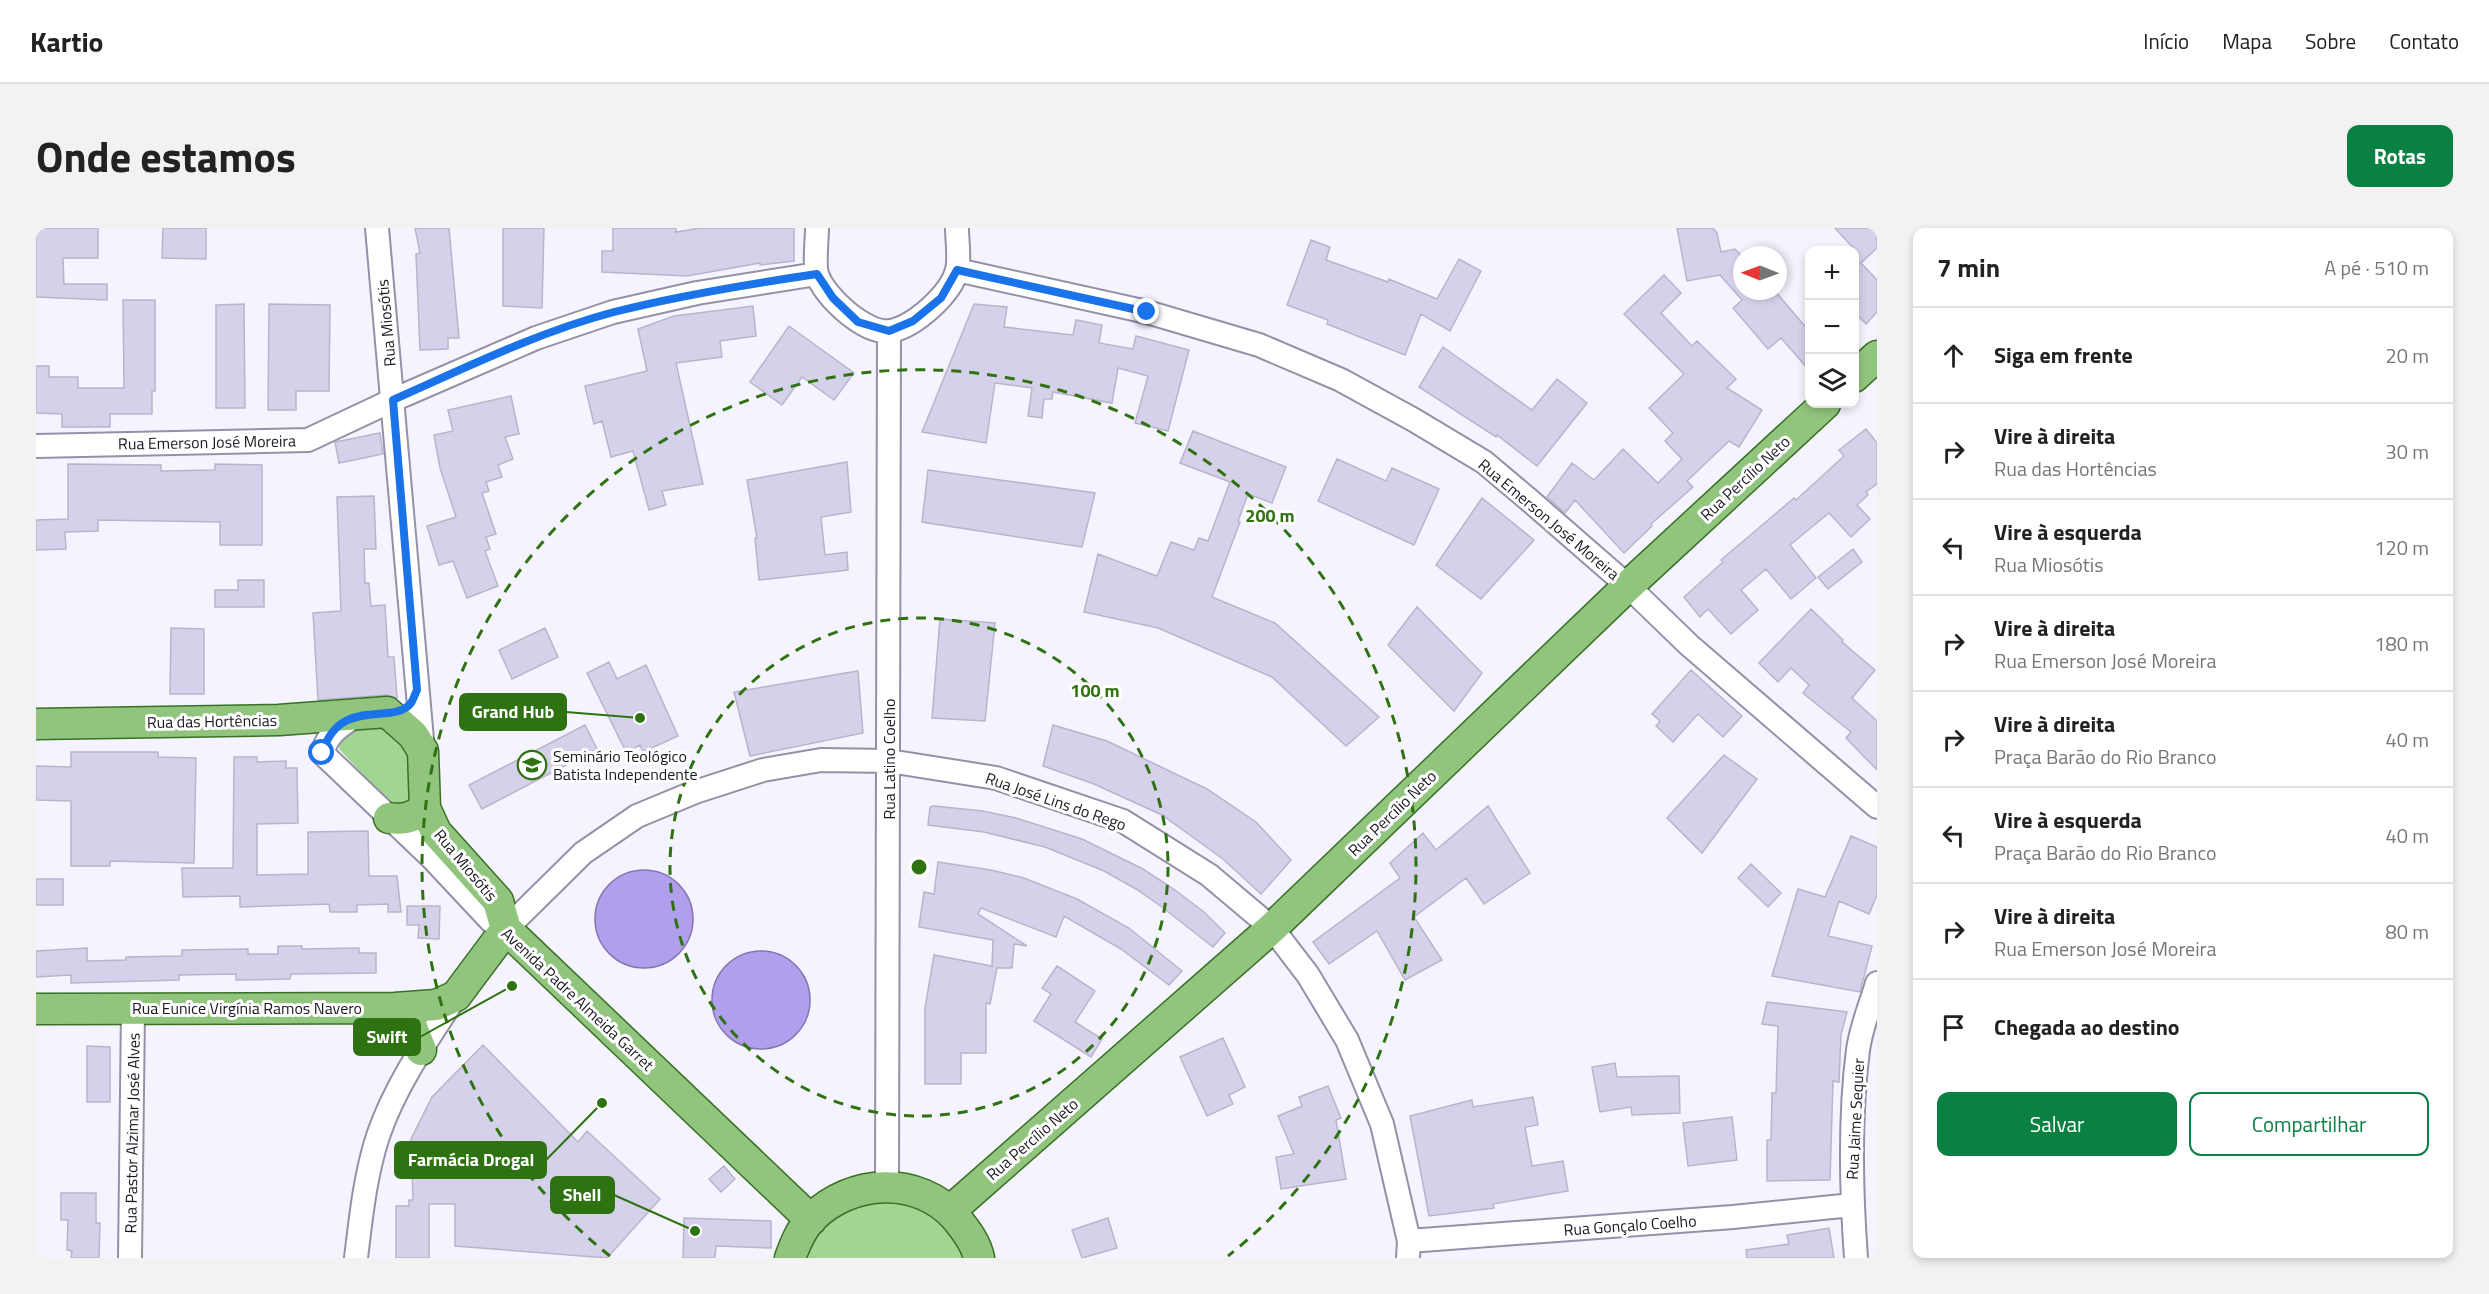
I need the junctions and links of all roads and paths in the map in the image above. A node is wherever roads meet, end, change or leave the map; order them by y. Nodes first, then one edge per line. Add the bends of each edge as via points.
1 (377, 228) edge
2 (817, 228) edge
3 (957, 228) edge
4 (957, 270) junction
5 (817, 274) junction
6 (889, 331) junction
7 (1877, 356) edge
8 (1859, 372) edge
9 (393, 400) junction
10 (1821, 408) edge
11 (36, 446) edge
12 (1628, 586) junction
13 (417, 690) junction
14 (387, 712) junction
15 (358, 714) junction
16 (36, 724) edge
17 (423, 751) junction
18 (889, 761) junction
19 (1877, 807) edge
20 (425, 808) junction
21 (388, 818) junction
22 (1272, 928) junction
23 (506, 929) junction
24 (1877, 982) edge
25 (456, 996) junction
26 (395, 1008) junction
27 (36, 1009) edge
28 (133, 1009) junction
29 (421, 1050) junction
30 (887, 1187) junction
31 (1852, 1205) junction
32 (950, 1211) junction
33 (811, 1220) junction
34 (1408, 1250) edge
35 (130, 1258) edge
36 (356, 1258) edge
37 (790, 1258) edge
38 (979, 1258) edge
39 (1856, 1258) edge

1 - 9 street, Rua Miosótis
2 - 5 street
3 - 4 street
4 - 6 street via 941,298 913,321
4 - 12 street, Rua Emerson José Moreira via 1147,312 1258,345 1341,381 1484,462
5 - 6 street via 833,298 858,322
5 - 9 street, Rua Emerson José Moreira via 613,312 536,338
6 - 18 street, Rua Latino Coelho
7 - 8 main road
9 - 11 street, Rua Emerson José Moreira via 308,440
9 - 13 street, Rua Miosótis
10 - 12 main road, Rua Percílio Neto
12 - 19 street, Rua Emerson José Moreira via 1689,645
12 - 22 main road, Rua Percílio Neto
13 - 14 street, Rua das Hortências via 411,703
13 - 17 street, Rua Miosótis
14 - 15 main road, Rua das Hortências
14 - 17 main road via 413,735
15 - 16 main road, Rua das Hortências via 279,720
15 - 21 street, Avenida Padre Almeida Garret via 334,731 322,753
17 - 20 main road, Rua Miosótis
18 - 22 street, Rua José Lins do Rego via 996,778 1123,821 1209,875
18 - 23 street, Rua José Lins do Rego via 821,760 763,770 637,816 583,852
18 - 30 street, Rua Latino Coelho
20 - 21 main road via 402,820
20 - 23 main road, Rua Miosótis via 436,832 498,901
21 - 23 street, Avenida Padre Almeida Garret via 432,858 490,921
22 - 32 main road, Rua Percílio Neto
22 - 34 street, Rua José Lins do Rego via 1308,975 1347,1040 1382,1124
23 - 25 main road, Rua José Lins do Rego
23 - 33 main road, Avenida Padre Almeida Garret
24 - 31 street, Rua Jaime Sequier via 1858,1048 1851,1141
25 - 26 main road, Rua Eunice Virgínia Ramos Navero via 436,1005
25 - 29 street, Rua José Lins do Rego
26 - 28 main road, Rua Eunice Virgínia Ramos Navero
26 - 29 main road via 410,1022
27 - 28 main road, Rua Eunice Virgínia Ramos Navero
28 - 35 street, Rua Pastor Alzimar José Alves
29 - 36 street, Rua José Lins do Rego via 378,1136 363,1200
30 - 32 main road via 921,1193
30 - 33 main road via 845,1195
31 - 34 street, Rua Gonçalo Coelho
31 - 39 street, Rua Jaime Sequier
32 - 38 main road via 967,1230
33 - 37 main road via 797,1238

